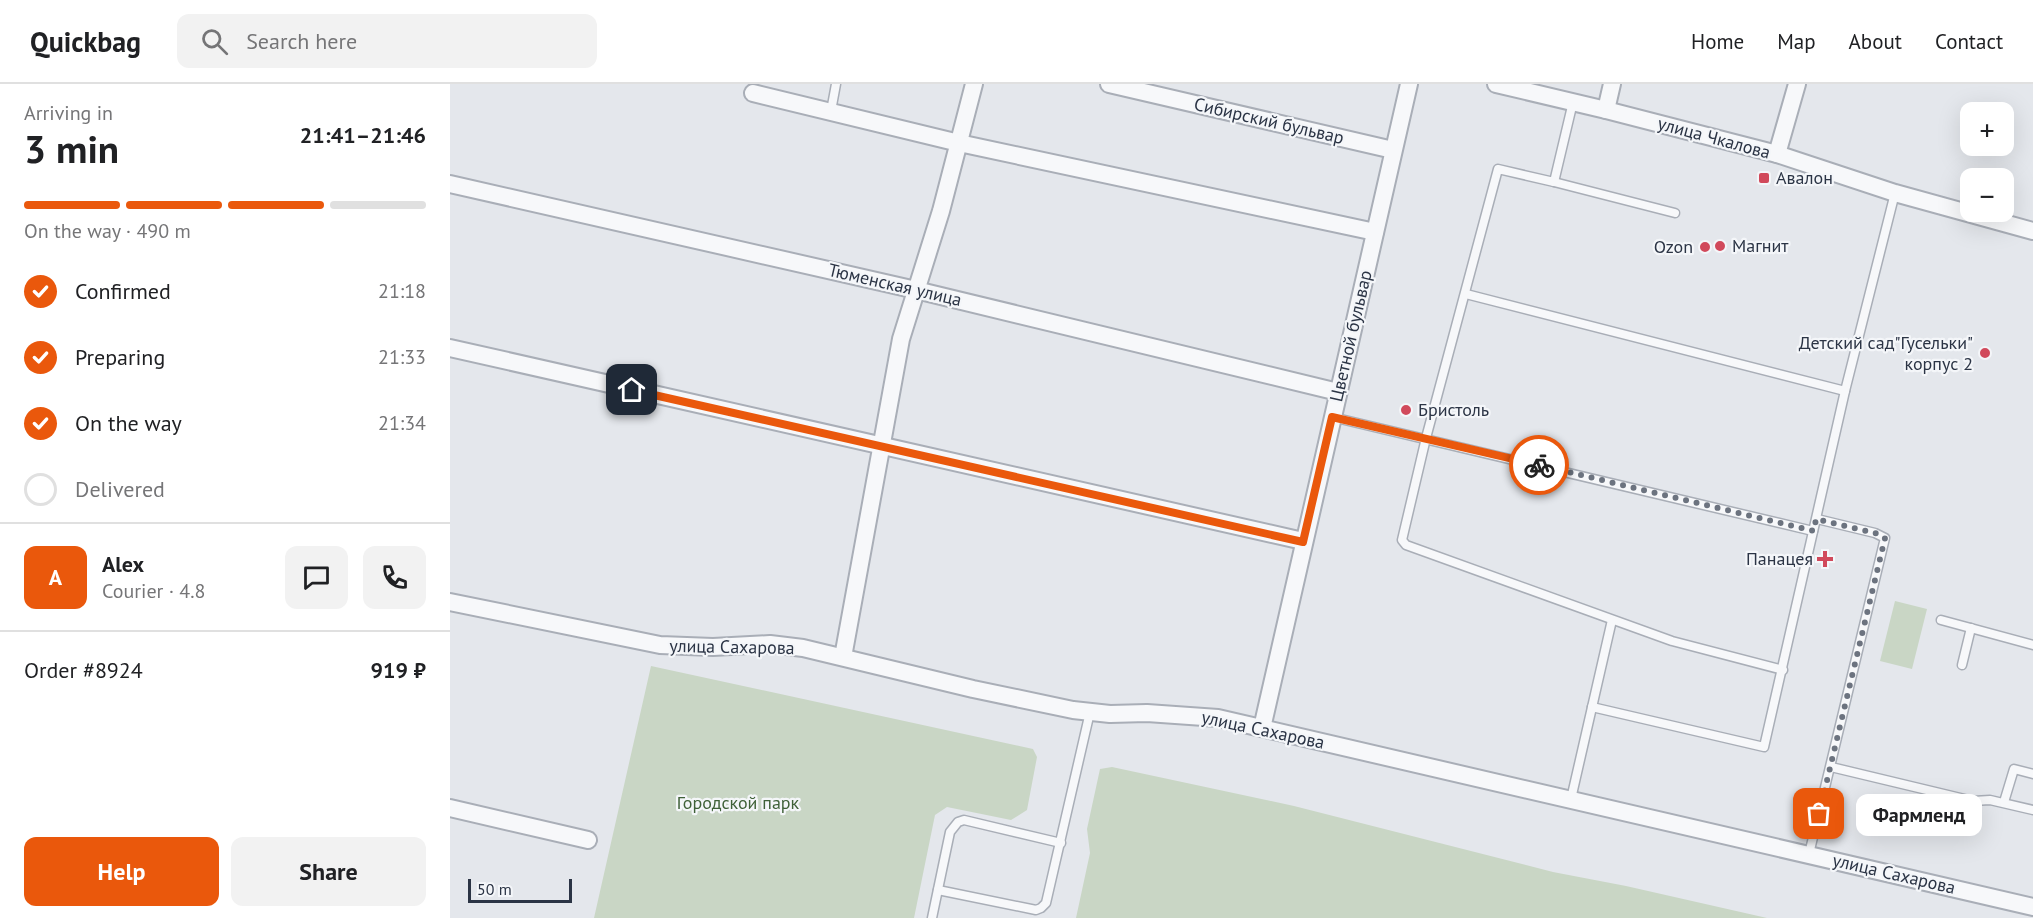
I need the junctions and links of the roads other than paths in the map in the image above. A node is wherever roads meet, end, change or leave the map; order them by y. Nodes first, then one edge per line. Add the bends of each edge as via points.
1 (836, 84) edge
2 (974, 84) edge
3 (1109, 84) edge
4 (1409, 84) edge
5 (1496, 84) edge
6 (1612, 84) edge
7 (1797, 84) edge
8 (753, 93) dead end
9 (1573, 102) junction
10 (1606, 110) junction
11 (831, 111) junction
12 (959, 143) junction
13 (1393, 150) junction
14 (1777, 154) junction
15 (1554, 182) junction
16 (450, 184) edge
17 (1895, 193) junction
18 (1676, 213) dead end
19 (2033, 231) edge
20 (1375, 232) junction
21 (915, 290) junction
22 (1466, 294) junction
23 (450, 348) edge
24 (1845, 391) junction
25 (1338, 392) junction
26 (1332, 417) junction
27 (1426, 438) junction
28 (883, 448) junction
29 (1816, 519) junction
30 (1814, 531) junction
31 (1303, 542) junction
32 (450, 602) edge
33 (1612, 620) junction
34 (1941, 620) dead end
35 (1971, 628) junction
36 (2033, 645) edge
37 (843, 657) junction
38 (1962, 665) dead end
39 (1783, 670) junction
40 (1592, 707) junction
41 (1090, 712) junction
42 (1262, 728) junction
43 (1831, 767) junction
44 (2033, 774) edge
45 (1571, 799) junction
46 (2004, 802) junction
47 (450, 808) edge
48 (2033, 810) edge
49 (588, 840) dead end
50 (1061, 843) junction
51 (1809, 854) junction
52 (938, 890) junction
53 (2033, 907) edge
54 (932, 918) edge

1 - 11 lane
2 - 12 street
3 - 13 street, Сибирский бульвар
4 - 13 street, Цветной бульвар
5 - 9 street, улица Чкалова
6 - 10 street
7 - 14 street
8 - 11 street
9 - 10 street, улица Чкалова
9 - 15 lane
10 - 14 street, улица Чкалова
11 - 12 street
12 - 20 street
12 - 21 street
13 - 20 street, Цветной бульвар
14 - 17 street, улица Чкалова
15 - 18 lane
15 - 22 lane via 1498,169
16 - 21 street, Тюменская улица
17 - 19 street, улица Чкалова
17 - 24 lane
20 - 25 street, Цветной бульвар
21 - 25 street, Тюменская улица
21 - 28 street via 901,339
22 - 24 lane
22 - 27 lane
23 - 28 street
24 - 29 lane
25 - 26 street, Цветной бульвар
26 - 27 lane
26 - 31 street, Цветной бульвар
27 - 30 lane
27 - 33 lane via 1402,540 1406,545
28 - 31 street
28 - 37 street
29 - 30 lane
29 - 43 lane via 1885,538
30 - 39 lane
31 - 42 street, Цветной бульвар
32 - 37 street, улица Сахарова via 660,645 770,644
33 - 39 lane via 1672,641
33 - 40 lane
34 - 35 lane
35 - 36 lane
35 - 38 lane
37 - 41 street, улица Сахарова via 1022,700
39 - 40 lane via 1764,747
40 - 45 lane
41 - 42 street, улица Сахарова via 1218,718
41 - 50 lane
42 - 45 street, улица Сахарова
43 - 46 lane via 1973,801
43 - 51 lane
44 - 46 lane via 2014,769
45 - 51 street, улица Сахарова
46 - 48 lane
47 - 49 street
50 - 52 lane via 1049,898 1036,910
50 - 52 lane via 964,820 958,822 950,832
51 - 53 street, улица Сахарова
52 - 54 lane

